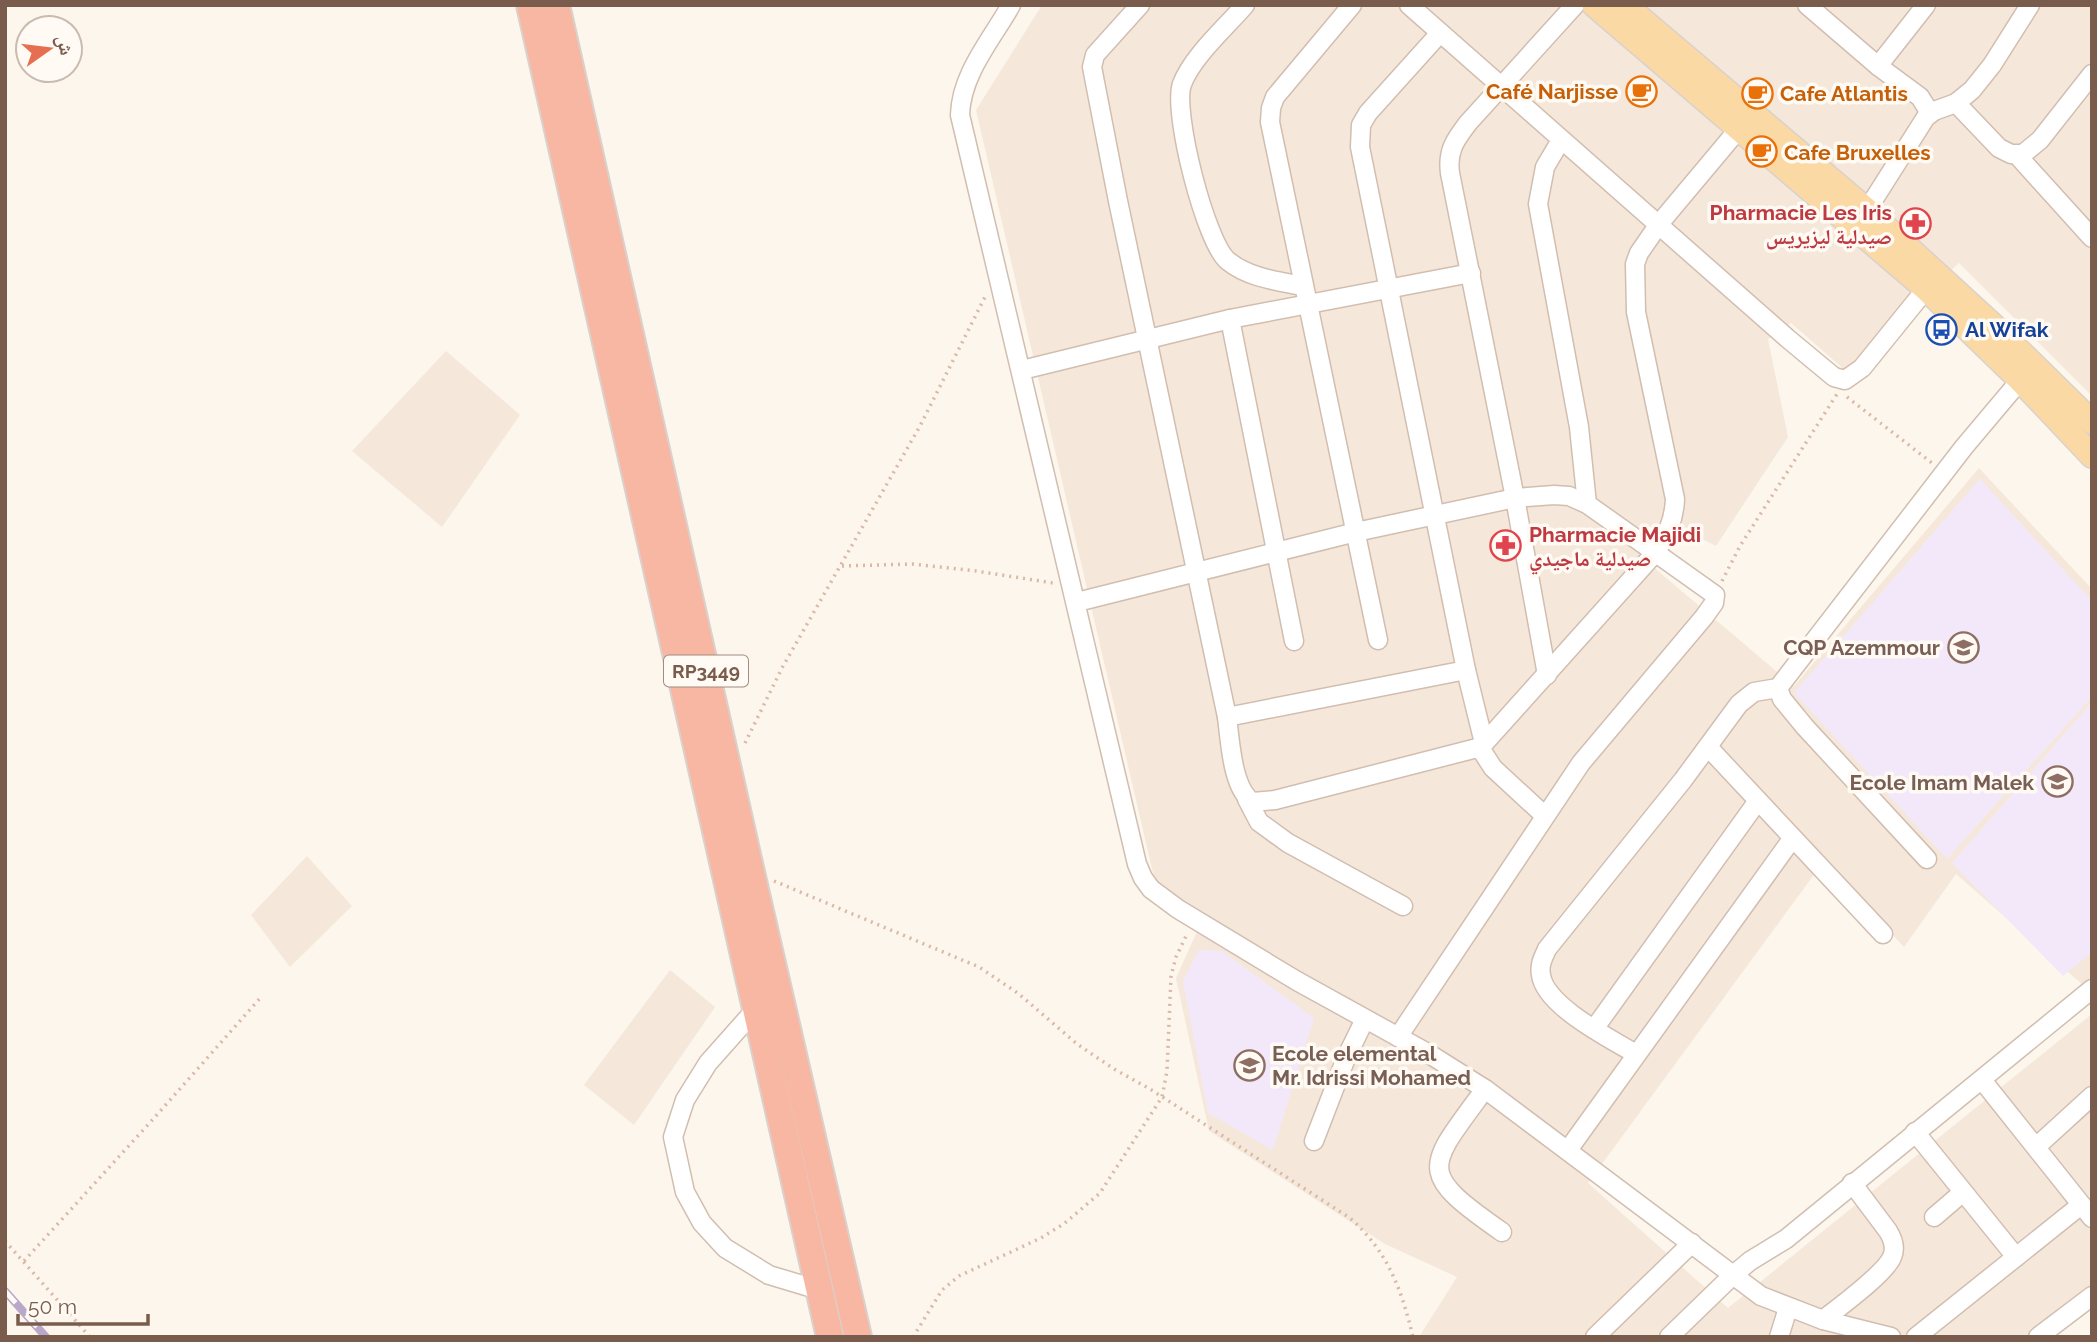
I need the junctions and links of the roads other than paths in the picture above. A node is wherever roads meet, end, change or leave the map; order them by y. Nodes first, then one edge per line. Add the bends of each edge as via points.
1 (530, 5) edge
2 (556, 5) edge
3 (1012, 5) edge
4 (1140, 5) edge
5 (1245, 5) edge
6 (1352, 5) edge
7 (1409, 5) edge
8 (1575, 5) edge
9 (1594, 5) edge
10 (1625, 5) edge
11 (1807, 5) edge
12 (1926, 5) edge
13 (2030, 5) edge
14 (1440, 33) junction
15 (1878, 66) junction
16 (2092, 74) edge
17 (1502, 88) junction
18 (1956, 103) junction
19 (1930, 113) junction
20 (1745, 121) junction
21 (1561, 141) junction
22 (2017, 155) junction
23 (1867, 210) junction
24 (1660, 224) junction
25 (2092, 238) edge
26 (1471, 273) junction
27 (1389, 288) junction
28 (1926, 289) junction
29 (1305, 295) junction
30 (1230, 319) junction
31 (1147, 338) junction
32 (1022, 370) junction
33 (2027, 372) junction
34 (2092, 422) edge
35 (2092, 456) edge
36 (1515, 498) junction
37 (1587, 504) junction
38 (1435, 514) junction
39 (1356, 532) junction
40 (1276, 552) junction
41 (1655, 553) junction
42 (1197, 573) junction
43 (1075, 594) junction
44 (1294, 640) dead end
45 (1378, 640) dead end
46 (1466, 670) junction
47 (1547, 675) junction
48 (1778, 688) junction
49 (1227, 717) junction
50 (1482, 745) junction
51 (1708, 747) junction
52 (1248, 799) junction
53 (1757, 802) junction
54 (1544, 815) junction
55 (1792, 838) junction
56 (1927, 859) dead end
57 (1403, 905) dead end
58 (1882, 934) dead end
59 (2092, 989) edge
60 (756, 1009) junction
61 (1365, 1019) junction
62 (1594, 1029) junction
63 (1398, 1037) junction
64 (1636, 1054) junction
65 (1982, 1080) junction
66 (1485, 1089) junction
67 (2092, 1096) edge
68 (1914, 1132) junction
69 (1314, 1141) dead end
70 (2036, 1147) junction
71 (1568, 1150) junction
72 (1852, 1183) junction
73 (1962, 1193) junction
74 (2086, 1211) edge
75 (1934, 1217) dead end
76 (1502, 1232) dead end
77 (1692, 1243) junction
78 (2015, 1257) junction
79 (1732, 1276) junction
80 (819, 1290) junction
81 (2092, 1296) edge
82 (1788, 1308) junction
83 (1823, 1320) junction
84 (830, 1337) edge
85 (858, 1337) edge
86 (1595, 1337) edge
87 (1669, 1337) edge
88 (1779, 1337) edge
89 (1891, 1337) edge
90 (1916, 1337) edge
91 (2038, 1337) edge

1 - 60 highway, RP3449
2 - 85 highway, RP3449
3 - 32 street via 972,69 960,100 963,130
4 - 31 street via 1095,55 1092,67
5 - 29 street via 1182,84 1181,122 1220,253 1242,270
6 - 29 street via 1287,81 1271,108
7 - 14 street
8 - 17 street
9 - 20 main road
10 - 20 main road
11 - 15 street
12 - 15 street
13 - 18 street via 1992,65
14 - 17 street
14 - 27 street via 1378,101 1360,135
15 - 19 street via 1920,97
16 - 22 street via 2040,140
17 - 21 street
17 - 26 street via 1461,133 1449,156
18 - 19 street
18 - 22 street via 1999,148
19 - 23 street
20 - 23 main road
20 - 24 street
20 - 28 main road
21 - 24 street
21 - 37 street via 1545,167 1538,204 1579,427
22 - 25 street
23 - 33 main road
24 - 28 street via 1787,338 1841,379 1862,368
24 - 41 street via 1639,253 1634,276 1636,312 1675,499 1670,529
26 - 27 street
26 - 36 street
27 - 29 street
27 - 38 street
28 - 33 main road
29 - 30 street
29 - 39 street
30 - 31 street
30 - 40 street
31 - 32 street
31 - 42 street
32 - 43 street
33 - 34 main road
33 - 35 main road
33 - 48 street
36 - 37 street via 1569,496
36 - 38 street
36 - 47 street
37 - 41 street
38 - 39 street
38 - 46 street
39 - 40 street
39 - 45 street
40 - 42 street
40 - 44 street
41 - 47 street
41 - 54 street via 1714,595 1714,603 1581,763
42 - 43 street
42 - 49 street
43 - 61 street via 1143,878 1162,899
46 - 49 street
46 - 50 street
47 - 50 street
48 - 51 street via 1747,696
48 - 56 street via 1805,727
49 - 52 street via 1238,780
50 - 52 street via 1275,800
50 - 54 street via 1481,753 1493,768
51 - 53 street
51 - 62 street via 1542,960 1541,976 1549,992
52 - 57 street via 1259,822 1288,843
53 - 55 street
53 - 62 street
54 - 63 street
55 - 58 street
55 - 64 street
59 - 65 street
60 - 80 highway, RP3449
60 - 80 street via 708,1063 685,1100 673,1138 675,1149 685,1192 702,1223 725,1248 769,1275
61 - 63 street
61 - 69 street
62 - 64 street
63 - 66 street
64 - 71 street
65 - 68 street
65 - 70 street
66 - 71 street
66 - 76 street via 1437,1165 1446,1188
67 - 70 street
68 - 72 street
68 - 73 street
70 - 74 street
71 - 77 street
72 - 79 street via 1786,1239
72 - 83 street via 1888,1231 1894,1251 1878,1274
73 - 75 street
73 - 78 street
74 - 78 street
77 - 79 street
77 - 86 street
78 - 90 street
79 - 82 street
79 - 87 street
80 - 84 highway, RP3449
81 - 91 street
82 - 83 street
82 - 88 street
83 - 89 street

